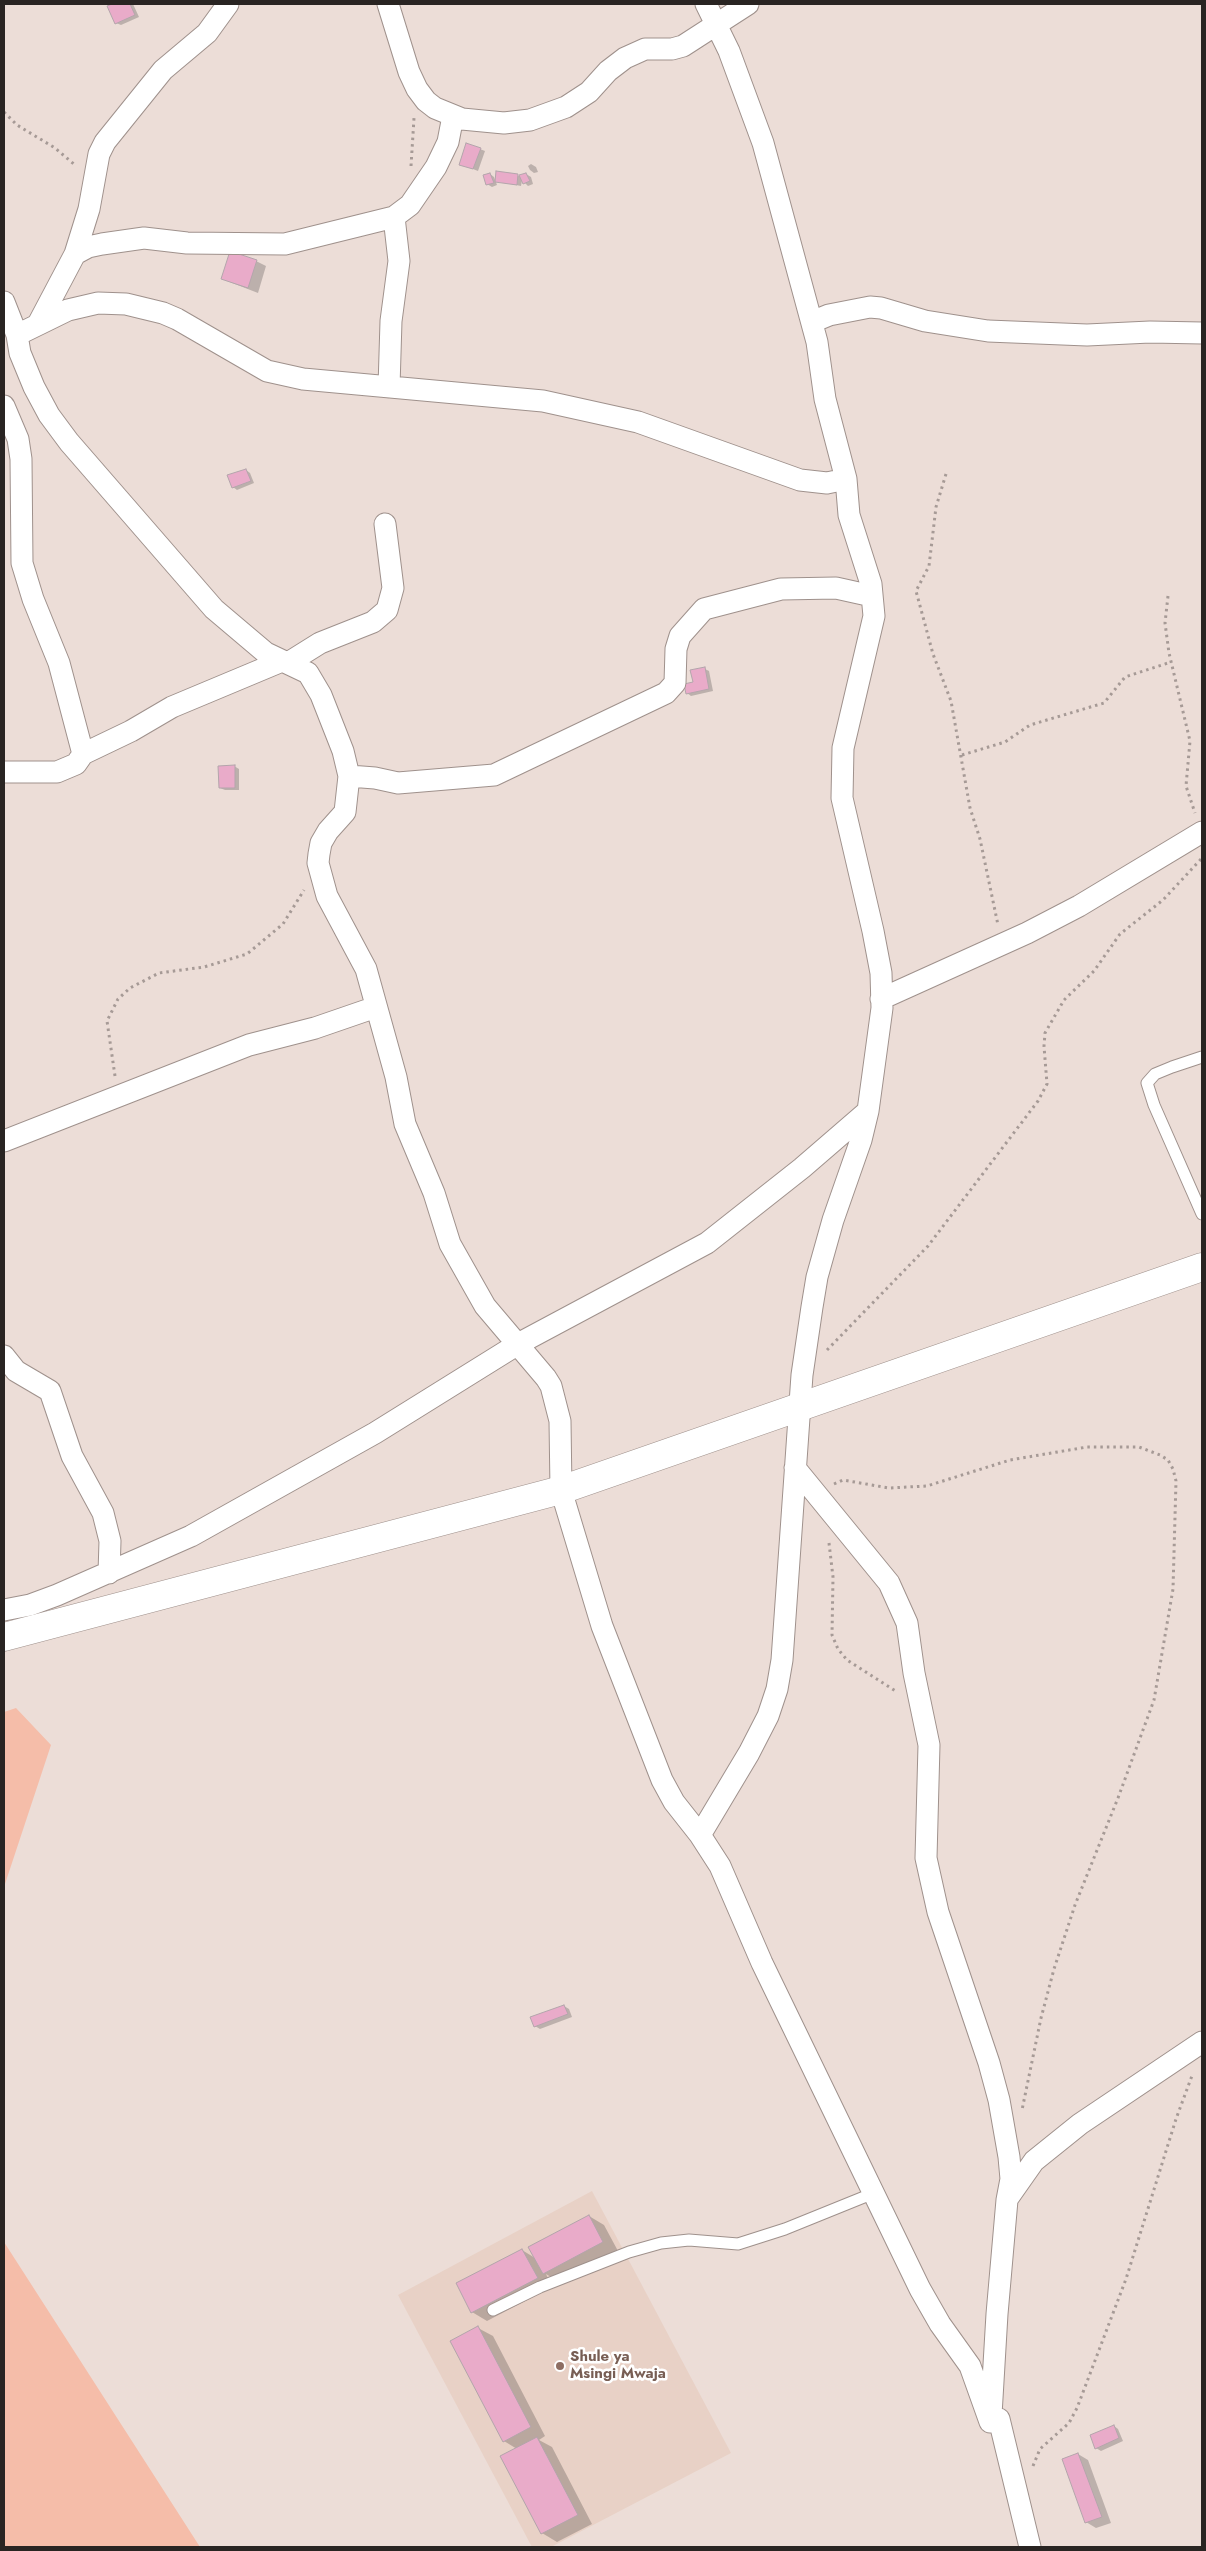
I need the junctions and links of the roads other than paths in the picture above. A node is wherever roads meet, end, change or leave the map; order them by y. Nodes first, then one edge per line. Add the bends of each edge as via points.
1 (228, 4) edge
2 (388, 4) edge
3 (706, 4) edge
4 (748, 4) edge
5 (715, 23) junction
6 (453, 116) junction
7 (394, 217) junction
8 (75, 254) junction
9 (4, 302) edge
10 (812, 322) junction
11 (38, 324) junction
12 (1202, 334) edge
13 (13, 344) edge
14 (389, 387) junction
15 (4, 406) edge
16 (846, 479) junction
17 (385, 524) dead end
18 (872, 596) junction
19 (285, 662) junction
20 (83, 754) junction
21 (4, 772) edge
22 (349, 776) junction
23 (1200, 834) edge
24 (881, 998) junction
25 (376, 1007) junction
26 (1202, 1057) edge
27 (868, 1111) junction
28 (4, 1141) edge
29 (1202, 1214) edge
30 (1202, 1267) edge
31 (518, 1344) junction
32 (4, 1356) edge
33 (800, 1407) junction
34 (795, 1468) junction
35 (561, 1490) junction
36 (110, 1573) junction
37 (4, 1610) edge
38 (4, 1637) edge
39 (700, 1835) junction
40 (1202, 2042) edge
41 (874, 2193) junction
42 (1007, 2200) junction
43 (493, 2310) dead end
44 (990, 2422) junction
45 (1030, 2547) edge

1 - 8 street via 208,33 164,70 112,132 99,154 89,209
2 - 6 street via 416,87 435,108
3 - 5 street
4 - 5 street
5 - 6 street via 683,46 645,49 625,58 589,92 552,113 504,123 473,122
5 - 10 street via 729,51 763,143
6 - 7 street via 448,142 436,167 410,205
7 - 8 street via 285,244 187,243 144,238 88,247
7 - 14 street via 399,261 391,321
8 - 11 street
9 - 13 street
10 - 12 street via 829,315 870,307 925,321 988,331 1087,335
10 - 16 street via 826,399
11 - 13 street
11 - 14 street via 68,310 98,304 126,304 177,318 267,371 303,379
13 - 19 street via 49,415 69,442 214,609 266,654
14 - 16 street via 543,401 638,422 800,480 827,482
15 - 20 street via 18,439 21,459 22,563 59,663
16 - 18 street via 849,514
17 - 19 street via 393,588 387,610 373,622 320,642
18 - 22 street via 836,588 787,589 704,609 680,636 676,649 675,683 666,693 494,775 398,783
18 - 24 street via 874,616 843,748 842,789 881,973
19 - 20 street via 172,706 131,731
19 - 22 street via 308,673 316,683 344,751
20 - 21 street via 76,764 57,772
22 - 25 street via 345,812 321,843 318,863 327,896 366,969
23 - 24 street via 1079,906 1002,945
24 - 27 street via 877,1059
25 - 28 street via 315,1028 249,1045
25 - 31 street via 396,1077 405,1124 434,1193 450,1244 485,1306
26 - 29 lane via 1155,1074 1149,1079 1148,1089
27 - 31 street via 723,1233
27 - 33 street via 817,1277
30 - 33 main road
31 - 35 street via 546,1378 559,1411
31 - 36 street via 375,1433 191,1536
32 - 36 street via 16,1371 50,1391 72,1456 103,1513 110,1541
33 - 34 street
33 - 35 main road
34 - 39 street via 782,1660 777,1689 768,1716 749,1753
34 - 42 street via 889,1583 907,1623 929,1745 926,1858 938,1912 999,2100 1011,2179
35 - 38 main road
35 - 39 street via 602,1626 652,1757 674,1802
36 - 37 street via 30,1605
39 - 41 street via 720,1866 762,1963
40 - 42 street via 1117,2098 1034,2161
41 - 43 lane via 738,2244 689,2240 661,2243 629,2252 540,2287
41 - 44 street via 920,2289 970,2366
42 - 44 street
44 - 45 street via 999,2419

